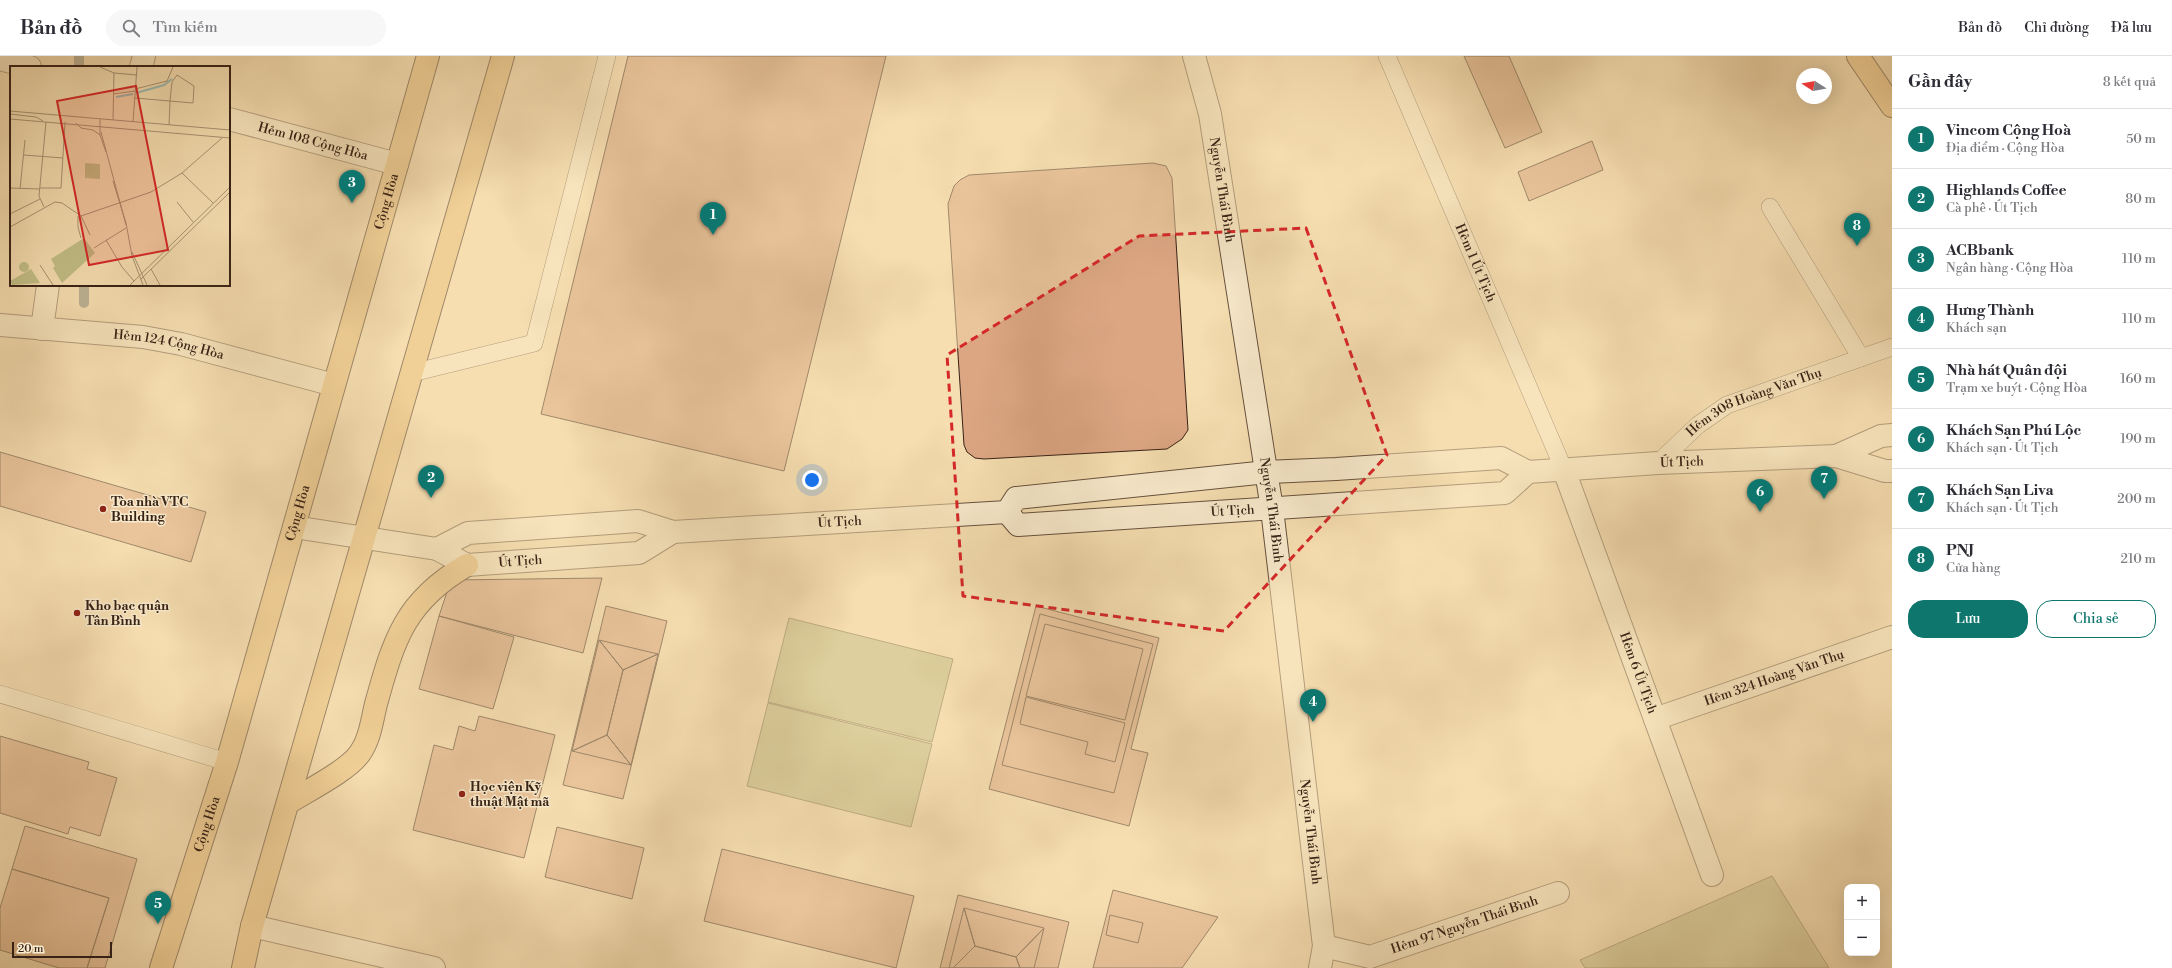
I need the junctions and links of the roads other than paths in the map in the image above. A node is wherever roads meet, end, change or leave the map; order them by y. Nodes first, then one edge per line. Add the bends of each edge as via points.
1 (40, 56) edge
2 (144, 56) edge
3 (428, 56) edge
4 (503, 56) edge
5 (607, 56) edge
6 (1194, 56) edge
7 (1387, 56) edge
8 (1858, 56) edge
9 (0, 59) edge
10 (26, 66) edge
11 (39, 66) edge
12 (141, 66) edge
13 (1892, 106) edge
14 (230, 120) edge
15 (397, 164) junction
16 (1770, 207) dead end
17 (48, 286) edge
18 (0, 325) edge
19 (42, 329) junction
20 (1892, 347) edge
21 (1861, 358) junction
22 (412, 373) junction
23 (334, 385) junction
24 (1892, 435) edge
25 (1836, 456) junction
26 (1658, 463) junction
27 (1564, 470) junction
28 (1892, 471) edge
29 (1267, 472) junction
30 (1528, 472) junction
31 (1272, 509) junction
32 (1007, 512) junction
33 (294, 527) junction
34 (673, 532) junction
35 (364, 538) junction
36 (437, 549) junction
37 (467, 565) junction
38 (1892, 637) edge
39 (0, 694) edge
40 (1655, 718) junction
41 (226, 762) junction
42 (288, 803) junction
43 (1712, 875) dead end
44 (1558, 893) dead end
45 (252, 926) junction
46 (1324, 946) junction
47 (161, 968) edge
48 (243, 968) edge
49 (434, 968) edge
50 (1320, 968) edge

1 - 11 street
2 - 12 street
3 - 15 main road, Cộng Hòa
4 - 22 main road
5 - 22 lane via 534,343
6 - 29 street, Nguyễn Thái Bình via 1210,114
7 - 27 lane, Hẻm 1 Út Tịch
8 - 13 main road
9 - 10 street
14 - 15 street, Hẻm 108 Cộng Hòa
15 - 23 main road, Cộng Hòa
16 - 21 lane
17 - 19 street
18 - 19 street, Hẻm 124 Cộng Hòa
19 - 23 street, Hẻm 124 Cộng Hòa via 143,337 181,344
20 - 21 lane, Hẻm 308 Hoàng Văn Thụ
21 - 26 lane, Hẻm 308 Hoàng Văn Thụ via 1727,405 1698,425
22 - 35 main road
23 - 33 main road, Cộng Hòa
24 - 25 street, Út Tịch via 1881,436
25 - 26 street, Út Tịch
25 - 28 street, Út Tịch
26 - 27 street, Út Tịch
27 - 30 street, Út Tịch
27 - 40 street, Hẻm 6 Út Tịch
29 - 30 street via 1501,458
29 - 31 street, Nguyễn Thái Bình
29 - 32 street via 1016,498
30 - 31 street, Út Tịch via 1505,493
31 - 32 street, Út Tịch via 1018,525
31 - 46 street, Nguyễn Thái Bình
32 - 34 street, Út Tịch
33 - 35 street
33 - 41 main road, Cộng Hòa
34 - 36 street, Út Tịch via 638,521 468,533
34 - 37 street, Út Tịch via 639,553
35 - 36 street
35 - 42 main road
36 - 37 street
37 - 42 main road via 446,577 427,593 403,626 388,660 366,742 355,760
38 - 40 street, Hẻm 324 Hoàng Văn Thụ
39 - 41 lane
40 - 43 street, Hẻm 6 Út Tịch
41 - 47 main road, Cộng Hòa
42 - 45 main road
44 - 46 street, Hẻm 97 Nguyễn Thái Bình via 1370,957
45 - 48 main road
45 - 49 street
46 - 50 street, Nguyễn Thái Bình

